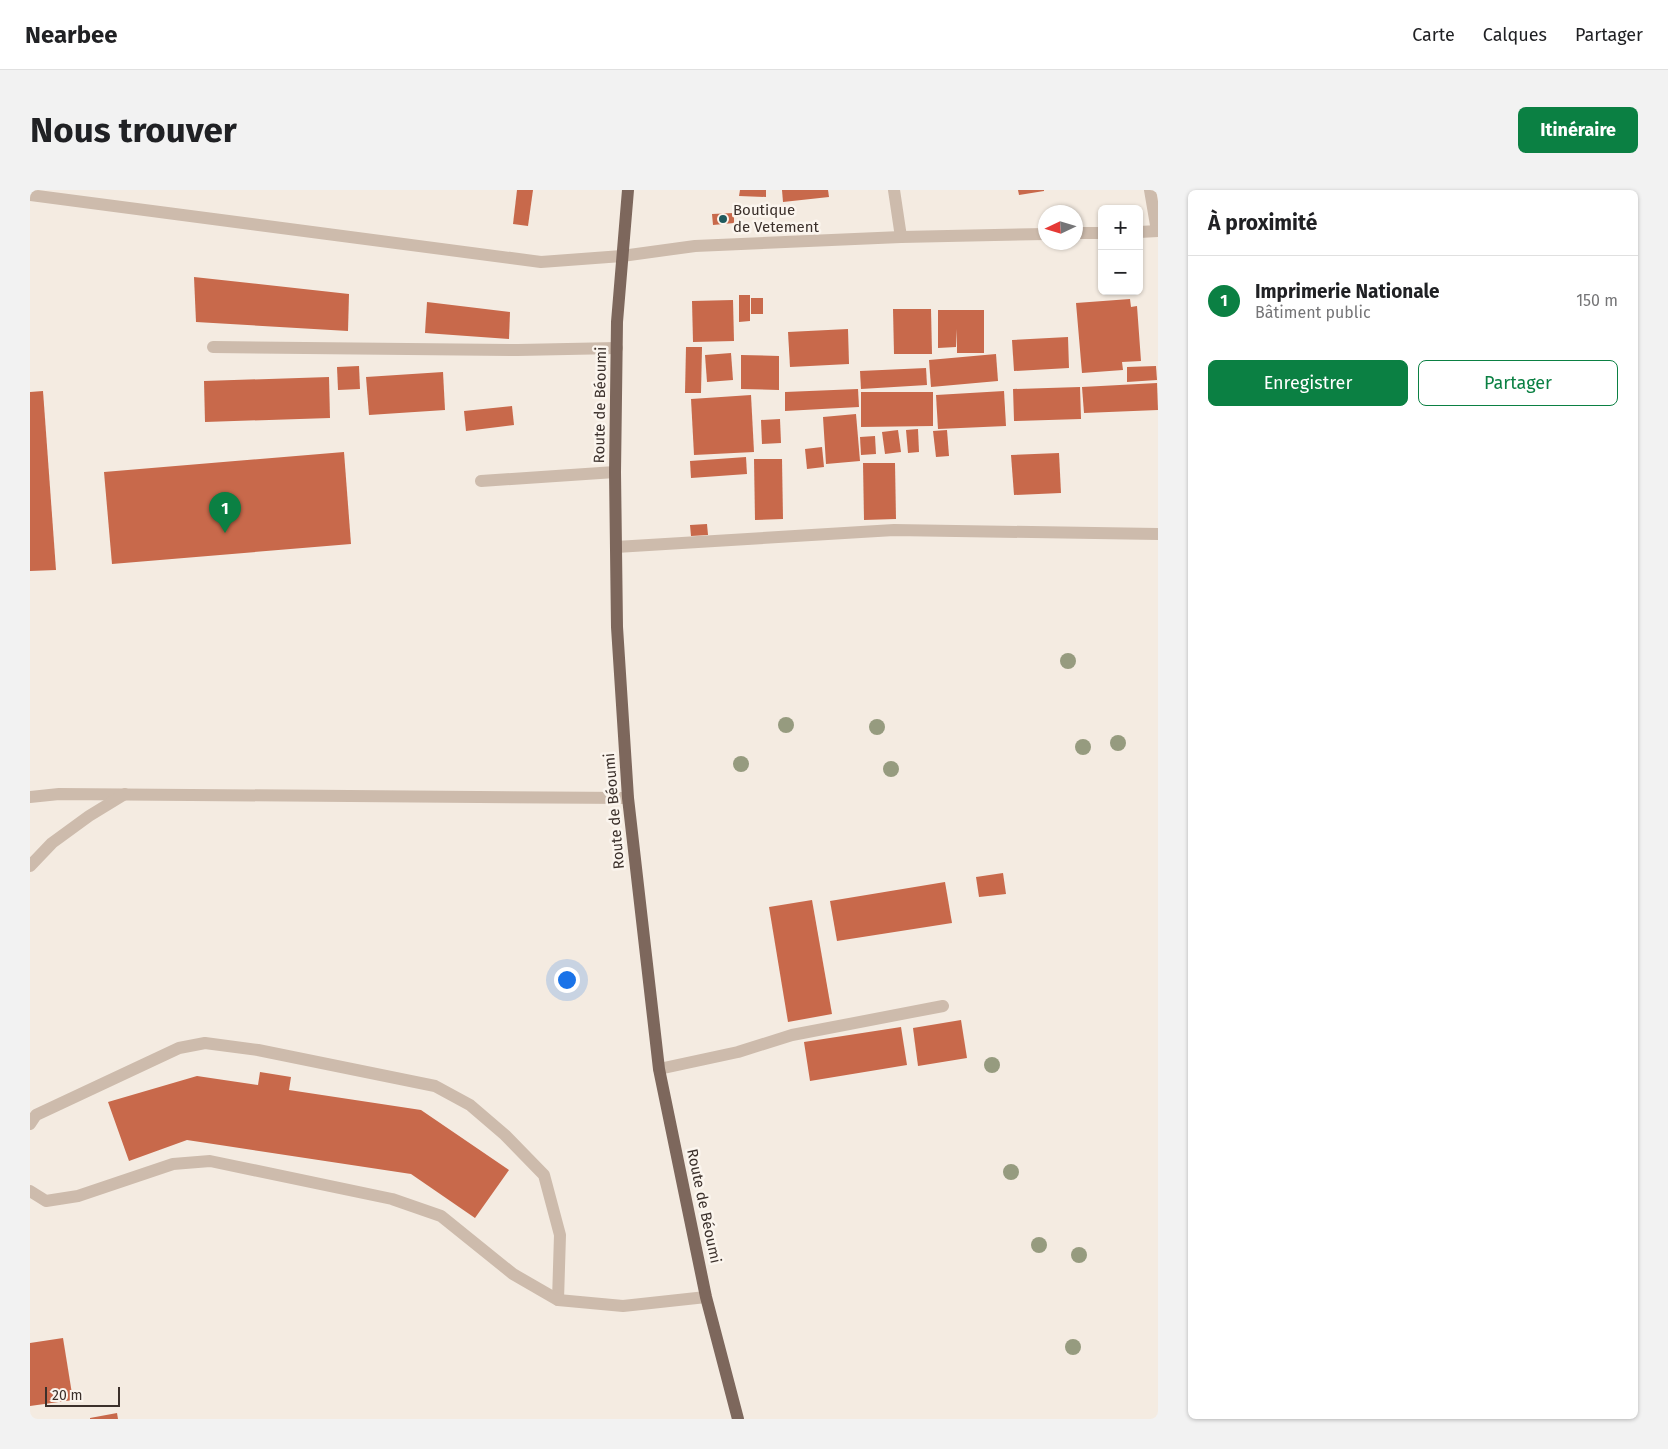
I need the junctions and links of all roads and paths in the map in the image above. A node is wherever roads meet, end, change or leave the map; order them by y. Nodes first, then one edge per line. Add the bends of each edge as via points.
1 (628, 190) edge
2 (894, 190) edge
3 (1150, 190) edge
4 (30, 195) edge
5 (1143, 232) edge
6 (1157, 232) edge
7 (1083, 233) edge
8 (1098, 233) edge
9 (1038, 234) edge
10 (902, 236) junction
11 (622, 256) junction
12 (213, 347) dead end
13 (617, 348) junction
14 (615, 472) junction
15 (481, 481) dead end
16 (1158, 534) edge
17 (616, 548) junction
18 (125, 794) junction
19 (30, 796) edge
20 (628, 798) junction
21 (30, 866) edge
22 (943, 1006) dead end
23 (659, 1069) junction
24 (30, 1124) edge
25 (30, 1191) edge
26 (706, 1297) junction
27 (558, 1300) junction
28 (738, 1419) edge

1 - 11 main road, Route de Béoumi
2 - 10 street
3 - 6 street
4 - 11 street via 541,262
5 - 6 street
7 - 8 street
9 - 10 street
10 - 11 street via 695,246
11 - 13 main road, Route de Béoumi
12 - 13 street
13 - 14 main road, Route de Béoumi
14 - 15 street
14 - 17 main road, Route de Béoumi
16 - 17 street via 894,530
17 - 20 main road, Route de Béoumi via 617,627
18 - 19 street
18 - 20 street
18 - 21 street via 52,843
20 - 23 main road, Route de Béoumi
22 - 23 street via 792,1035 738,1052
23 - 26 main road, Route de Béoumi
24 - 27 street via 36,1114 179,1048 204,1042 435,1086 470,1105 544,1175 560,1235
25 - 27 street via 46,1201 78,1196 173,1164 210,1161 382,1197 441,1216 513,1274
26 - 27 street via 623,1306
26 - 28 main road, Route de Béoumi

